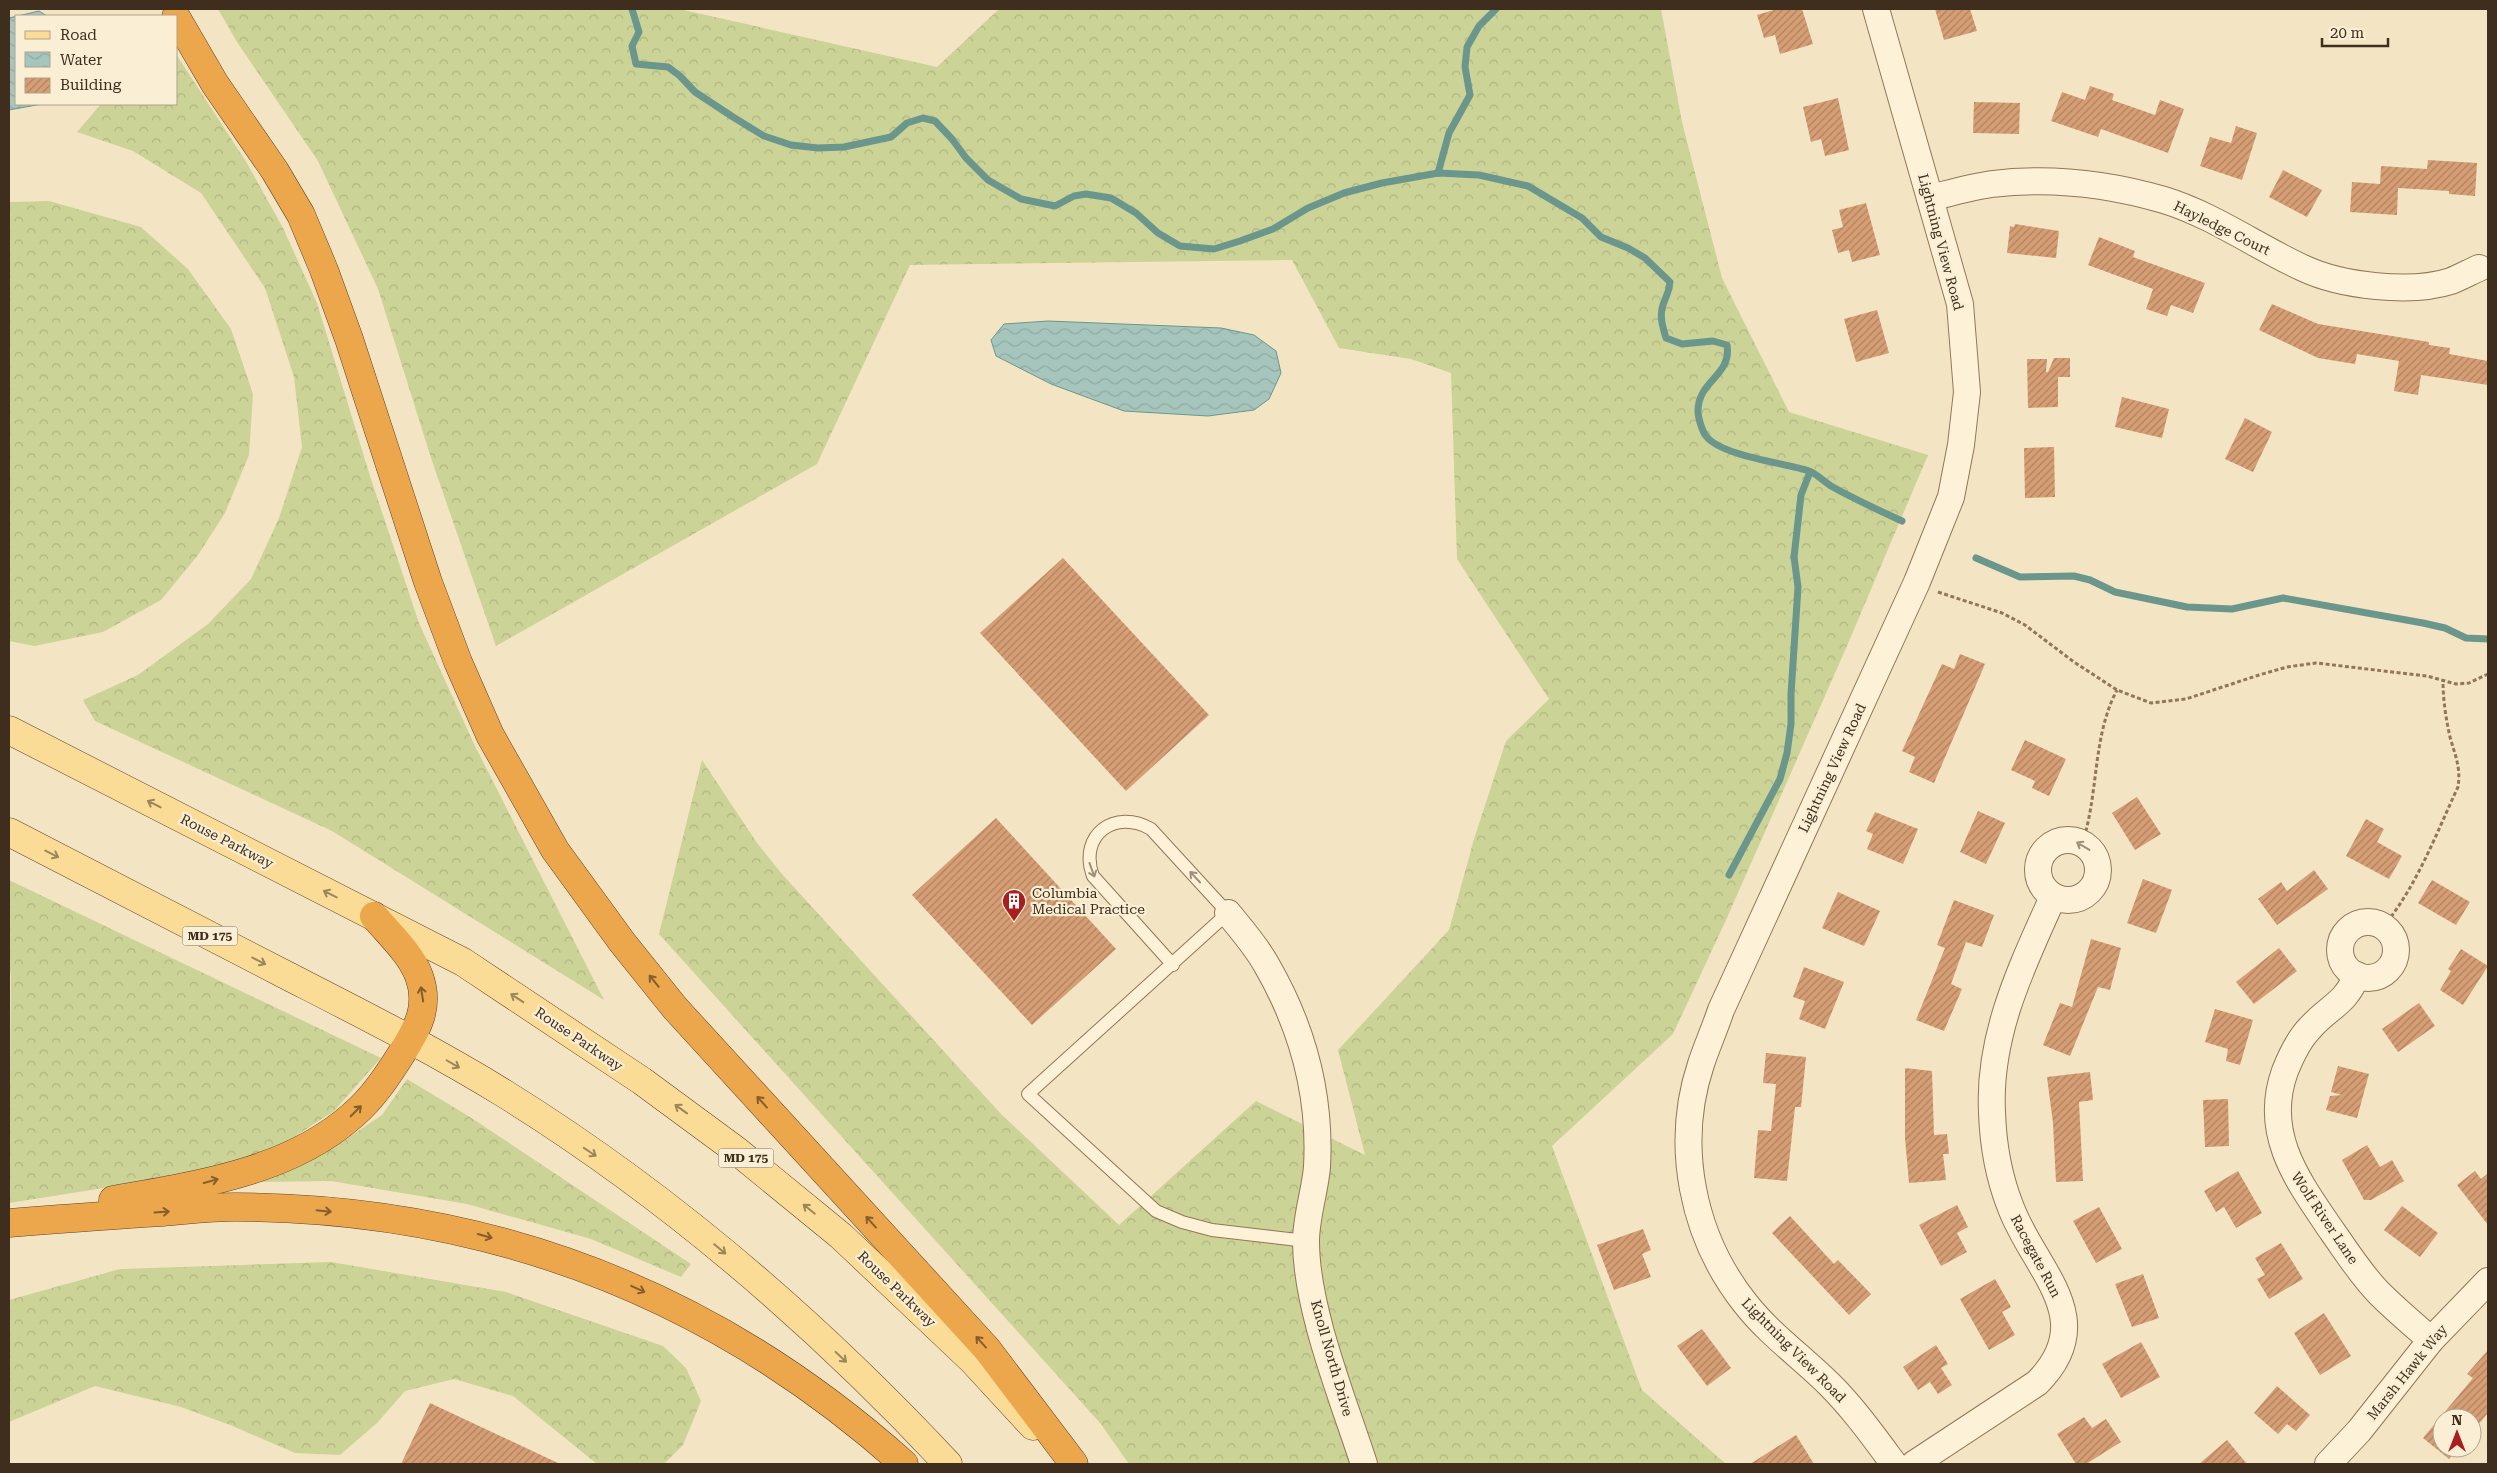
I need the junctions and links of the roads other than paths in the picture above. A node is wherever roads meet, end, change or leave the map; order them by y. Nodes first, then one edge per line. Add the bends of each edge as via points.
1 (1876, 9) edge
2 (178, 19) edge
3 (1930, 198) junction
4 (2479, 268) dead end
5 (9, 730) edge
6 (9, 832) edge
7 (2053, 896) junction
8 (1228, 913) junction
9 (374, 916) junction
10 (1172, 965) junction
11 (2357, 975) junction
12 (411, 1039) junction
13 (9, 1222) edge
14 (1306, 1241) junction
15 (2488, 1281) edge
16 (2431, 1340) junction
17 (904, 1464) edge
18 (948, 1464) edge
19 (1068, 1464) edge
20 (1074, 1464) edge
21 (1364, 1464) edge
22 (1894, 1464) edge
23 (1914, 1464) edge
24 (2328, 1464) edge

1 - 3 street, Lightning View Road
20 -> 2 highway via 987,1349 676,1008 622,942 555,850 490,735 458,662 428,582 350,339 301,215 215,84
3 - 4 street, Hayledge Court via 1992,184 2094,185 2167,201 2305,269 2334,278 2369,285 2425,285 2450,281
3 - 22 street, Lightning View Road via 1960,304 1967,392 1951,497 1917,582 1721,1010 1700,1065 1687,1150 1700,1216 1724,1275 1746,1305 1830,1385
9 -> 5 main road, Rouse Parkway / MD 175
6 -> 12 main road, MD 175
7 -> 7 street via 2072,900 2089,892 2094,885 2098,866 2095,857 2082,844 2062,841 2044,852 2038,866 2040,881
7 - 23 street, Racegate Run via 2007,1005 1992,1078 1992,1110 1994,1143 2011,1210 2057,1292 2063,1311 2061,1353 2052,1369 2037,1384
8 - 10 lane
8 -> 10 lane via 1151,830 1139,822 1109,824 1100,831 1088,858 1093,876
8 - 14 street, Knoll North Drive via 1265,962 1285,1000 1302,1040 1313,1086 1318,1129 1317,1168
12 -> 9 highway via 425,1009 419,976 408,957
19 -> 9 main road, Rouse Parkway / MD 175 via 972,1360 855,1249 737,1151 642,1081 464,962
10 - 14 lane via 1028,1094 1156,1211 1212,1230
11 - 11 street via 2349,970 2340,954 2344,936 2357,924 2375,923 2383,927 2394,941 2396,950 2390,967 2374,977
11 - 16 street, Wolf River Lane via 2350,991 2310,1028 2295,1049 2285,1071 2279,1099 2279,1127 2286,1156 2297,1180 2356,1266 2380,1294
13 -> 12 highway via 202,1183 259,1168 310,1145 353,1116 385,1080
12 -> 18 main road, MD 175 via 506,1095 687,1221 790,1308 902,1415
13 -> 17 highway via 233,1207 313,1210 390,1218 472,1233 550,1255 617,1279 675,1306 740,1342 808,1386
14 - 21 street, Knoll North Drive via 1319,1323
15 - 16 street, Marsh Hawk Way
16 - 24 street, Marsh Hawk Way via 2359,1432

